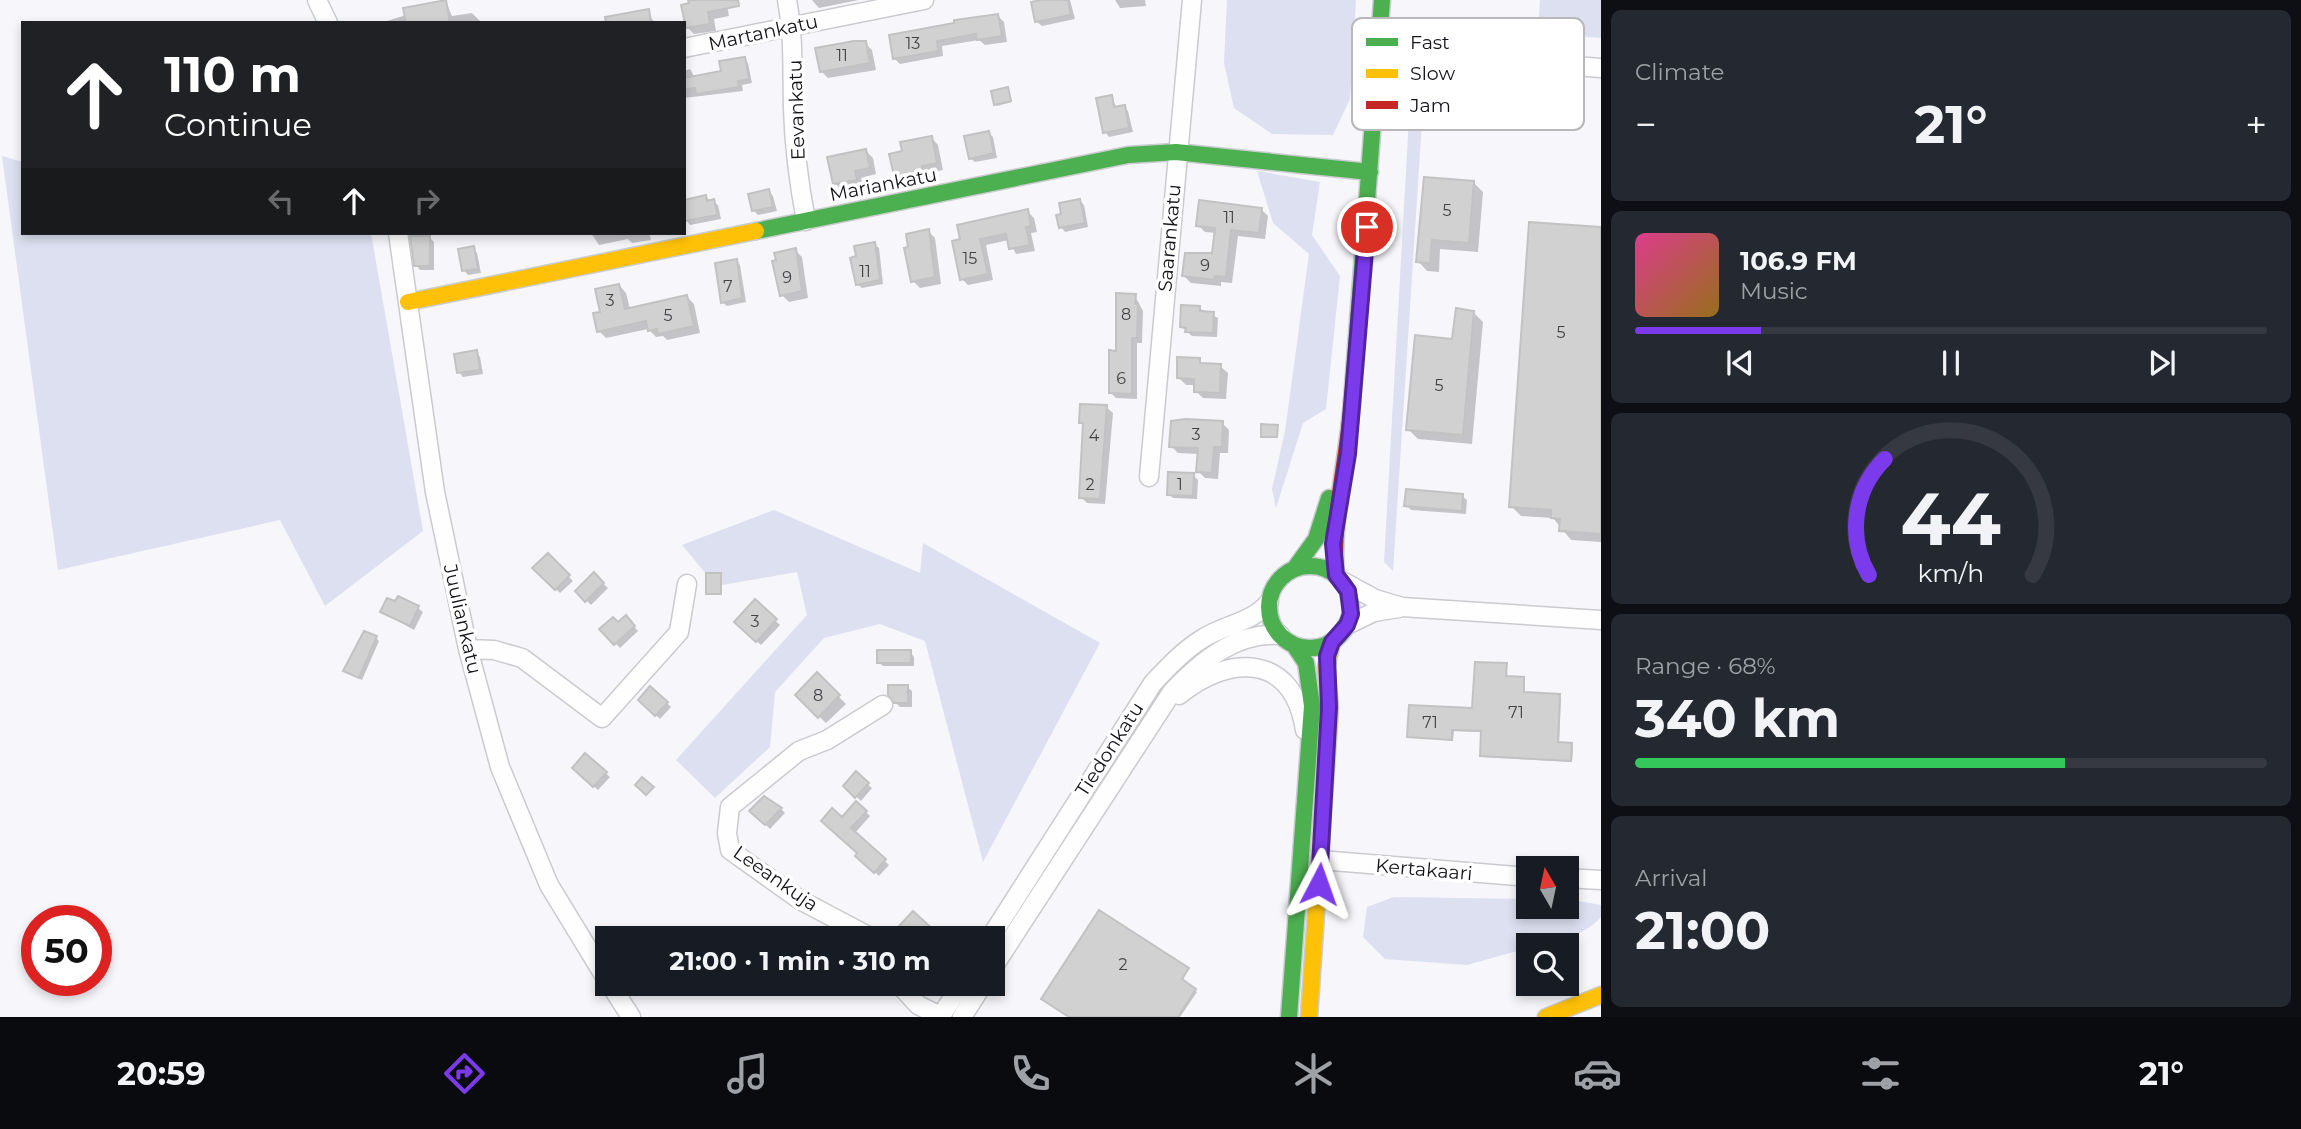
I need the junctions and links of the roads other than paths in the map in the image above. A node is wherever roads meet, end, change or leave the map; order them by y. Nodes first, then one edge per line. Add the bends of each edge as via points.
1 (317, 0) edge
2 (787, 0) edge
3 (924, 0) edge
4 (1192, 0) edge
5 (1381, 0) edge
6 (1380, 18) edge
7 (327, 21) edge
8 (792, 26) junction
9 (686, 48) edge
10 (1373, 130) edge
11 (1176, 152) junction
12 (1370, 172) junction
13 (806, 221) junction
14 (398, 235) edge
15 (408, 302) junction
16 (1351, 407) junction
17 (1149, 477) dead end
18 (1295, 568) junction
19 (1339, 578) junction
20 (687, 584) dead end
21 (1269, 602) junction
22 (1402, 607) junction
23 (1601, 620) edge
24 (1347, 625) junction
25 (1287, 640) junction
26 (1332, 642) junction
27 (468, 649) junction
28 (883, 705) dead end
29 (1155, 716) junction
30 (1309, 763) junction
31 (1320, 860) junction
32 (1516, 876) edge
33 (1579, 879) edge
34 (1601, 880) edge
35 (849, 926) edge
36 (998, 926) edge
37 (1005, 949) edge
38 (595, 960) edge
39 (1601, 995) edge
40 (618, 996) edge
41 (910, 996) edge
42 (954, 996) edge
43 (975, 996) edge
44 (631, 1017) edge
45 (940, 1017) edge
46 (962, 1017) edge
47 (1289, 1017) edge
48 (1309, 1017) edge
49 (1546, 1017) edge

1 - 7 street
2 - 8 street, Eevankatu
3 - 8 street, Martankatu
4 - 11 street, Saarankatu
5 - 6 main road
8 - 9 street, Martankatu
8 - 13 street, Eevankatu via 793,108
10 - 12 main road
11 - 12 main road, Mariankatu
11 - 13 main road, Mariankatu via 1128,155
11 - 17 street, Saarankatu
12 - 16 main road
13 - 15 main road, Mariankatu
14 - 15 street, Juuliankatu
15 - 27 street, Juuliankatu via 435,492
16 - 18 main road via 1316,539
16 - 19 main road via 1333,544
18 - 19 main road via 1317,566
18 - 21 main road via 1278,581
19 - 22 street via 1375,599
19 - 24 main road via 1351,602
20 - 27 street via 679,632 603,718 522,657
21 - 25 main road via 1269,614
21 - 36 street, Tiedonkatu via 1262,611 1203,638 1153,683
22 - 23 street
22 - 24 street via 1374,612
24 - 26 main road
25 - 26 main road via 1307,648
25 - 29 street, Tiedonkatu via 1255,636 1224,649 1188,674
25 - 30 main road via 1306,663 1312,692
26 - 31 main road via 1327,656 1329,707
27 - 38 street, Juuliankatu via 500,766 549,886
28 - 35 street, Leeankuja via 827,740 799,751 730,807 730,850 800,900
29 - 30 street, Tiedonkatu via 1181,693 1220,671 1239,666 1269,671 1293,690 1297,699
29 - 37 street, Tiedonkatu
30 - 47 main road
31 - 32 street, Kertakaari
31 - 48 main road
33 - 34 street
39 - 49 main road
40 - 44 street, Juuliankatu
41 - 45 street
42 - 45 street
43 - 46 street

